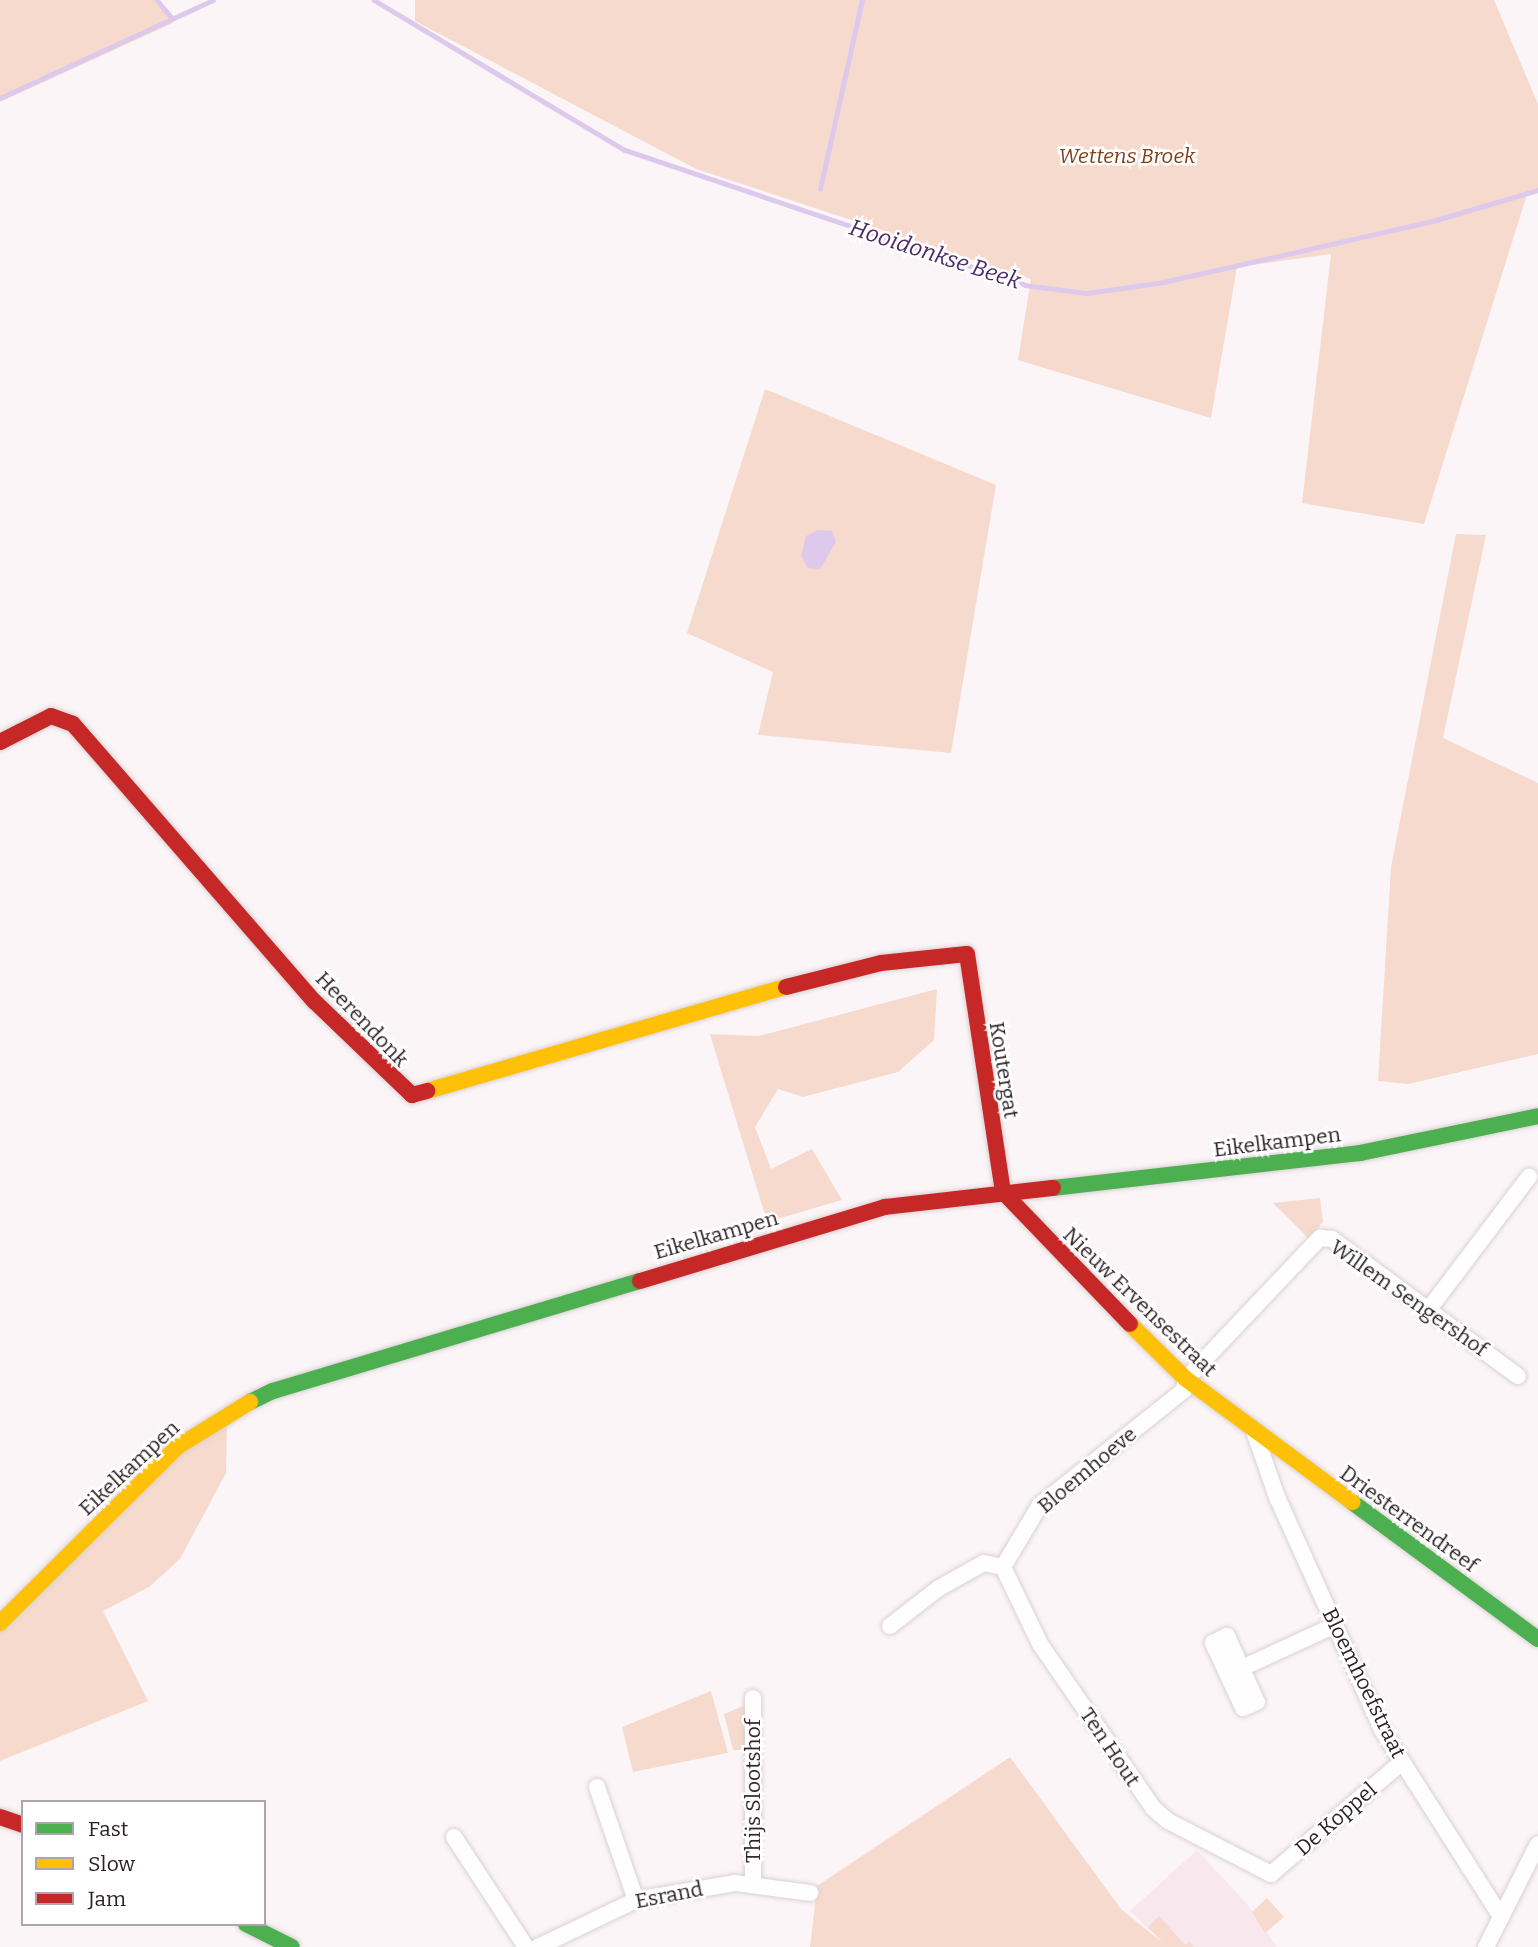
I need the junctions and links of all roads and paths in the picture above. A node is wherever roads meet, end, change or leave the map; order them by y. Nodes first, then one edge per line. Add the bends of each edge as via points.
1 (0, 742) edge
2 (967, 954) joint
3 (1538, 1116) edge
4 (1529, 1177) dead end
5 (1003, 1192) junction
6 (1429, 1309) junction
7 (1518, 1376) dead end
8 (1186, 1379) junction
9 (1255, 1434) junction
10 (1003, 1567) junction
11 (0, 1623) edge
12 (1335, 1625) junction
13 (890, 1626) dead end
14 (1538, 1639) edge
15 (1242, 1668) dead end
16 (753, 1698) dead end
17 (1401, 1763) junction
18 (597, 1787) dead end
19 (0, 1816) edge
20 (21, 1824) edge
21 (454, 1836) dead end
22 (1538, 1844) edge
23 (1271, 1874) joint
24 (753, 1885) junction
25 (810, 1893) dead end
26 (636, 1900) junction
27 (1502, 1917) junction
28 (250, 1926) edge
29 (292, 1947) edge
30 (526, 1947) edge
31 (538, 1947) edge
32 (1486, 1947) edge

1 - 2 street, Heerendonk via 51,716 73,724 314,1002 412,1095 802,982 872,965
2 - 5 street, Koutergat
3 - 5 street, Eikelkampen via 1360,1153
4 - 6 street
5 - 8 street, Nieuw Ervensestraat
5 - 11 street, Eikelkampen via 885,1207 257,1397 221,1416 163,1459
6 - 7 street, Willem Sengershof
6 - 8 street, Willem Sengershof via 1332,1239 1320,1238
8 - 9 street, Nieuw Ervensestraat
8 - 10 street, Bloemhoeve via 1184,1390 1040,1505
9 - 12 street, Bloemhoefstraat via 1277,1497
9 - 14 street, Driesterrendreef
10 - 13 street via 984,1563 939,1588
10 - 23 street, Ten Hout via 1040,1644 1153,1808 1168,1821
12 - 15 street
12 - 17 street, Bloemhoefstraat via 1381,1731
16 - 24 street, Thijs Slootshof
17 - 23 street, De Koppel
17 - 27 street, Bloemhoefstraat
18 - 26 street
19 - 20 street
21 - 30 street
22 - 27 street
24 - 25 street, Esrand
24 - 26 street, Esrand via 735,1883
26 - 31 street, Esrand
27 - 32 street
28 - 29 street

